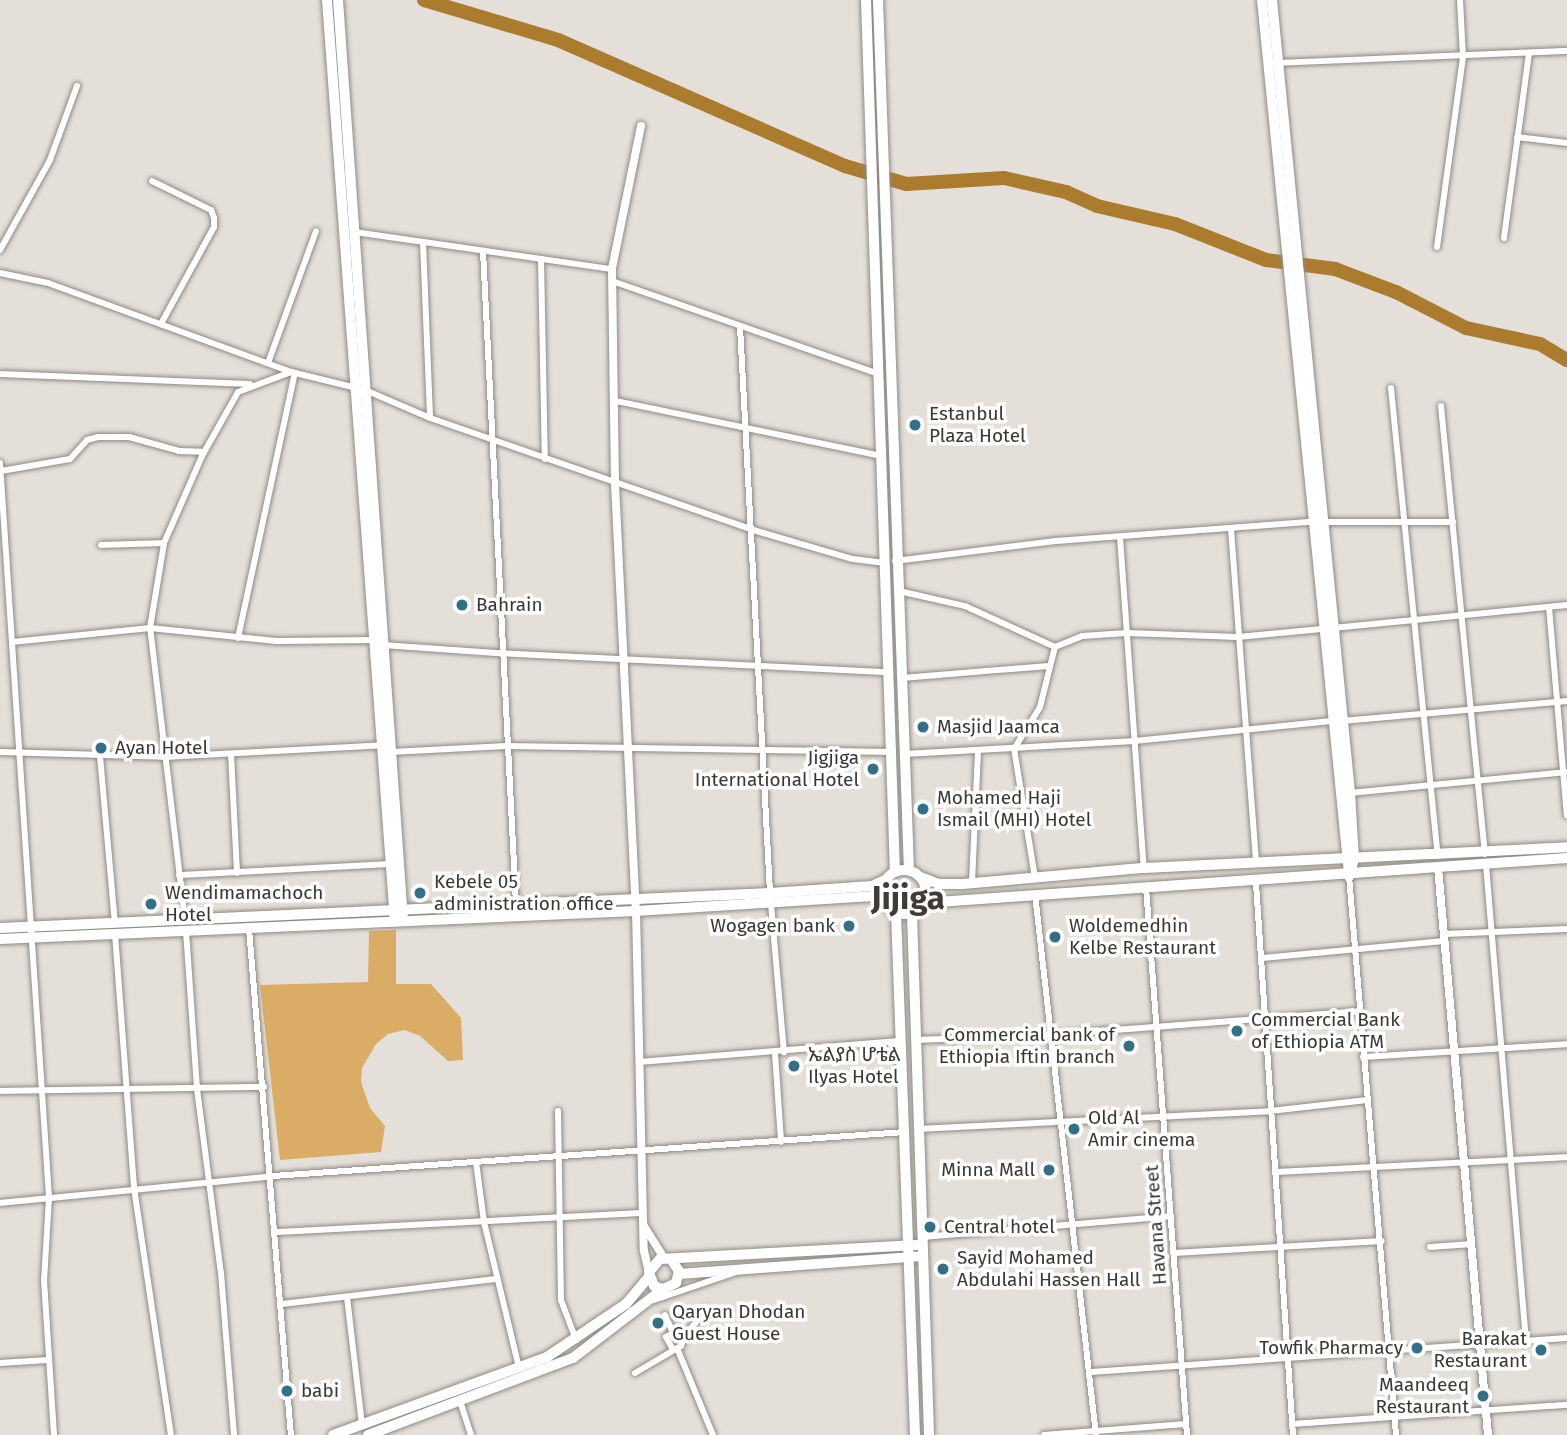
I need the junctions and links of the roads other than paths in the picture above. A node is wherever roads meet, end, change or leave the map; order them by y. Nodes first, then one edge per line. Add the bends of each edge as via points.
1 (327, 0) edge
2 (338, 0) edge
3 (866, 0) edge
4 (878, 0) edge
5 (1262, 0) edge
6 (1272, 0) edge
7 (1460, 0) edge
8 (336, 43) junction
9 (1567, 51) edge
10 (1529, 53) junction
11 (1462, 57) junction
12 (1267, 63) junction
13 (1278, 63) junction
14 (78, 86) dead end
15 (641, 126) dead end
16 (1517, 137) junction
17 (1567, 143) edge
18 (152, 181) dead end
19 (316, 231) dead end
20 (354, 232) junction
21 (1504, 238) dead end
22 (422, 242) junction
23 (1437, 247) dead end
24 (0, 250) edge
25 (483, 251) junction
26 (541, 259) junction
27 (612, 269) junction
28 (0, 273) edge
29 (612, 281) junction
30 (161, 324) junction
31 (740, 326) junction
32 (268, 363) junction
33 (293, 372) junction
34 (879, 373) junction
35 (0, 374) edge
36 (250, 384) junction
37 (1391, 388) dead end
38 (361, 389) junction
39 (616, 401) junction
40 (1441, 406) dead end
41 (430, 418) junction
42 (742, 426) junction
43 (491, 440) junction
44 (204, 452) junction
45 (882, 456) junction
46 (545, 459) junction
47 (0, 463) edge
48 (1, 471) edge
49 (615, 484) junction
50 (1, 501) edge
51 (1317, 522) junction
52 (1452, 522) junction
53 (1403, 524) junction
54 (1231, 529) junction
55 (753, 530) junction
56 (1120, 537) junction
57 (164, 543) junction
58 (101, 545) dead end
59 (898, 561) junction
60 (886, 563) junction
61 (899, 591) junction
62 (1567, 605) edge
63 (1549, 607) junction
64 (1462, 615) junction
65 (1413, 621) junction
66 (150, 628) junction
67 (1328, 628) junction
68 (1127, 632) junction
69 (1238, 637) junction
70 (238, 638) junction
71 (12, 642) junction
72 (379, 643) junction
73 (1055, 647) junction
74 (500, 653) junction
75 (623, 659) junction
76 (756, 665) junction
77 (1049, 666) junction
78 (890, 672) junction
79 (902, 678) junction
80 (1567, 701) edge
81 (1558, 702) junction
82 (1471, 711) junction
83 (1422, 716) junction
84 (1337, 721) junction
85 (1245, 732) junction
86 (1135, 741) junction
87 (506, 746) junction
88 (387, 748) junction
89 (1014, 748) junction
90 (626, 750) junction
91 (762, 751) junction
92 (0, 752) edge
93 (892, 752) junction
94 (978, 752) junction
95 (17, 753) junction
96 (231, 754) junction
97 (905, 754) junction
98 (100, 756) junction
99 (164, 757) junction
100 (1565, 773) edge
101 (1478, 782) junction
102 (1428, 786) junction
103 (1350, 793) junction
104 (1567, 815) edge
105 (1567, 847) edge
106 (1567, 858) edge
107 (1350, 859) junction
108 (1485, 859) junction
109 (1256, 862) junction
110 (1438, 862) junction
111 (392, 864) junction
112 (1144, 868) junction
113 (909, 870) junction
114 (237, 873) junction
115 (179, 875) junction
116 (891, 875) junction
117 (1349, 876) junction
118 (920, 877) junction
119 (1035, 878) junction
120 (972, 883) junction
121 (1256, 883) junction
122 (1146, 887) junction
123 (1035, 894) junction
124 (770, 898) junction
125 (635, 899) junction
126 (885, 902) junction
127 (923, 903) junction
128 (516, 905) junction
129 (636, 911) junction
130 (896, 912) junction
131 (912, 913) junction
132 (398, 916) junction
133 (185, 920) junction
134 (114, 923) junction
135 (0, 928) edge
136 (249, 929) junction
137 (1567, 929) edge
138 (31, 932) junction
139 (186, 932) junction
140 (1492, 933) junction
141 (115, 934) junction
142 (1444, 938) junction
143 (0, 939) edge
144 (1354, 949) junction
145 (1262, 958) junction
146 (1359, 1011) junction
147 (1265, 1018) junction
148 (1157, 1026) junction
149 (1050, 1035) junction
150 (915, 1040) junction
151 (902, 1041) junction
152 (1567, 1044) edge
153 (1502, 1048) junction
154 (1454, 1051) junction
155 (784, 1052) junction
156 (775, 1053) junction
157 (1363, 1057) junction
158 (639, 1062) junction
159 (264, 1087) junction
160 (197, 1088) junction
161 (130, 1089) junction
162 (40, 1090) junction
163 (0, 1091) edge
164 (1367, 1100) junction
165 (558, 1111) dead end
166 (1270, 1111) junction
167 (1163, 1116) junction
168 (1061, 1123) junction
169 (918, 1129) junction
170 (905, 1132) junction
171 (781, 1142) junction
172 (642, 1150) junction
173 (556, 1156) junction
174 (1567, 1157) edge
175 (1511, 1159) junction
176 (1465, 1161) junction
177 (476, 1162) junction
178 (1372, 1168) junction
179 (1275, 1172) junction
180 (273, 1176) junction
181 (209, 1181) junction
182 (134, 1188) junction
183 (49, 1197) junction
184 (0, 1203) edge
185 (643, 1213) junction
186 (1170, 1216) junction
187 (561, 1217) junction
188 (484, 1222) junction
189 (643, 1226) junction
190 (1074, 1227) junction
191 (276, 1232) junction
192 (1382, 1241) junction
193 (1472, 1244) junction
194 (922, 1246) junction
195 (1280, 1247) junction
196 (1430, 1247) dead end
197 (909, 1251) junction
198 (1174, 1253) junction
199 (669, 1260) junction
200 (748, 1266) junction
201 (649, 1275) junction
202 (679, 1275) junction
203 (496, 1279) junction
204 (663, 1289) junction
205 (347, 1297) junction
206 (282, 1304) junction
207 (646, 1304) junction
208 (707, 1309) dead end
209 (665, 1315) dead end
210 (671, 1331) junction
211 (684, 1337) junction
212 (1567, 1338) edge
213 (1527, 1340) junction
214 (577, 1342) junction
215 (1480, 1342) junction
216 (675, 1348) junction
217 (1391, 1348) junction
218 (1288, 1359) junction
219 (48, 1360) junction
220 (0, 1363) edge
221 (1181, 1363) junction
222 (519, 1368) junction
223 (1091, 1372) junction
224 (635, 1373) dead end
225 (460, 1401) junction
226 (1567, 1405) edge
227 (1486, 1411) junction
228 (1395, 1418) junction
229 (362, 1424) junction
230 (1186, 1424) junction
231 (1292, 1424) junction
232 (1096, 1434) edge
233 (54, 1435) edge
234 (171, 1435) edge
235 (234, 1435) edge
236 (291, 1435) edge
237 (333, 1435) edge
238 (368, 1435) edge
239 (471, 1435) edge
240 (713, 1435) edge
241 (915, 1435) edge
242 (929, 1435) edge
243 (1044, 1435) edge
244 (1187, 1435) edge
245 (1293, 1435) edge
246 (1396, 1435) edge
247 (1488, 1435) edge

1 - 8 main road
2 - 8 main road
3 - 34 highway
4 - 59 highway
5 - 12 main road
6 - 13 main road
7 - 11 street
8 - 20 main road
8 - 38 main road
9 - 10 street
10 - 11 street
10 - 16 street
11 - 13 street
11 - 23 street
12 - 13 street
12 - 51 main road via 1289,307
13 - 51 main road
14 - 24 street via 50,160
15 - 27 street
16 - 17 street
16 - 21 street
18 - 30 street via 211,210 214,218 214,227
19 - 32 street
20 - 22 street
20 - 38 main road
22 - 25 street
22 - 41 street
25 - 26 street
25 - 43 street
26 - 27 street
26 - 46 street
27 - 29 street
28 - 30 street via 48,283
29 - 31 street
29 - 39 street
30 - 32 street
31 - 34 street
31 - 42 street
32 - 33 street
33 - 36 street
33 - 38 street
33 - 70 street
34 - 45 highway
35 - 36 street
36 - 44 street via 238,392
37 - 53 street
38 - 41 street
38 - 72 main road
39 - 42 street
39 - 49 street
40 - 52 street
41 - 43 street
42 - 45 street
42 - 55 street via 747,512
43 - 46 street
43 - 74 street
44 - 48 street via 179,451 129,437 98,437 87,440 70,459
44 - 57 street
45 - 60 highway
46 - 49 street
47 - 48 street
48 - 50 street
49 - 55 street
49 - 75 street
50 - 71 street
51 - 53 street
51 - 54 street
51 - 67 main road
52 - 53 street
52 - 64 street
53 - 65 street
54 - 56 street
54 - 69 street
55 - 60 street via 853,559
55 - 76 street
56 - 59 street
56 - 68 street
57 - 58 street
57 - 66 street
59 - 60 street
59 - 61 highway
60 - 78 highway
61 - 73 street via 965,606
61 - 79 highway
62 - 63 street
63 - 64 street
63 - 81 street
64 - 65 street
64 - 82 street
65 - 67 street
65 - 83 street
66 - 70 street
66 - 71 street
66 - 99 street
67 - 69 street
67 - 84 main road
68 - 69 street
68 - 73 street via 1082,636
68 - 86 street
69 - 85 street
70 - 72 street
71 - 95 street
72 - 74 street
72 - 88 main road
73 - 77 street
74 - 75 street
74 - 87 street
75 - 76 street
75 - 90 street
76 - 78 street
76 - 91 street
77 - 79 street
77 - 89 street via 1036,715
78 - 93 highway
79 - 97 highway
80 - 81 street
81 - 82 street
81 - 100 street
82 - 83 street
82 - 101 street
83 - 84 street
83 - 102 street
84 - 85 street
84 - 103 main road
84 - 107 main road
85 - 86 street
85 - 109 street
86 - 89 street
86 - 112 street
87 - 88 street
87 - 90 street
87 - 128 street
88 - 96 street
88 - 111 main road
88 - 132 main road
89 - 94 street
89 - 119 street
90 - 91 street
90 - 125 street
91 - 93 street
91 - 124 street
92 - 95 street
93 - 116 highway
94 - 97 street
94 - 120 street
95 - 98 street
95 - 138 street
96 - 99 street
96 - 114 street
97 - 113 highway
98 - 99 street
98 - 134 street
99 - 115 street
100 - 101 street
100 - 104 street
101 - 102 street
101 - 108 street
102 - 103 street
102 - 110 street
103 - 107 main road
105 - 108 main road
106 - 108 main road
107 - 109 main road
107 - 110 main road
107 - 117 main road
108 - 110 main road
108 - 140 street
109 - 112 main road
110 - 117 main road
110 - 142 street
111 - 114 street
111 - 132 main road
112 - 119 main road
113 - 116 highway
113 - 118 highway
114 - 115 street
115 - 133 street
116 - 124 main road via 872,886
116 - 126 highway
117 - 121 main road
117 - 144 street
118 - 120 main road via 939,884
118 - 127 highway via 926,888
119 - 120 main road
121 - 122 main road
121 - 145 street
122 - 123 main road
122 - 148 street, Havana Street
123 - 127 main road
123 - 149 street
124 - 125 main road
124 - 126 main road via 873,896
124 - 129 main road
124 - 155 street
125 - 128 main road
125 - 129 street
126 - 130 highway
127 - 131 highway
128 - 132 main road
129 - 132 main road
129 - 158 street
130 - 131 highway
130 - 151 highway
131 - 150 highway
132 - 133 main road
132 - 136 main road
133 - 134 main road
134 - 138 main road
135 - 138 main road
136 - 139 main road
136 - 159 street
137 - 140 street
138 - 141 main road
138 - 143 main road
138 - 162 street
139 - 141 main road
139 - 160 street
140 - 142 street
140 - 153 street
141 - 161 street
142 - 144 street
142 - 154 street
144 - 145 street
144 - 146 street
145 - 147 street
146 - 147 street
146 - 157 street
147 - 148 street
147 - 166 street
148 - 149 street
148 - 167 street, Havana Street
149 - 150 street
149 - 168 street
150 - 169 highway
151 - 155 street
151 - 170 highway
152 - 153 street
153 - 154 street
153 - 175 street
154 - 157 street
154 - 176 street
155 - 156 street
156 - 158 street
156 - 171 street
157 - 164 street
158 - 172 street
159 - 160 street
159 - 180 street
160 - 161 street
160 - 181 street
161 - 162 street
161 - 182 street
162 - 163 street
162 - 183 street
164 - 166 street
164 - 178 street
165 - 173 street
166 - 167 street
166 - 179 street
167 - 168 street
167 - 186 street, Havana Street
168 - 169 street
168 - 190 street
169 - 194 highway
170 - 171 street
170 - 197 highway
171 - 172 street
172 - 173 street
172 - 185 street
173 - 177 street
173 - 187 street
174 - 175 street
175 - 176 street
175 - 213 street
176 - 178 street
176 - 193 street
177 - 180 street
177 - 188 street
178 - 179 street
178 - 192 street
179 - 195 street
180 - 181 street
180 - 191 street
181 - 182 street
181 - 235 street
182 - 183 street
182 - 234 street
183 - 184 street
183 - 219 street via 44,1280
185 - 187 street
185 - 189 street
186 - 190 street
186 - 198 street, Havana Street
187 - 188 street
187 - 214 street via 561,1300
188 - 191 street
188 - 203 street
189 - 199 street
189 - 201 street
190 - 194 street
190 - 223 street
191 - 206 street
192 - 195 street
192 - 217 street
193 - 196 street
193 - 215 street
194 - 197 main road
194 - 242 highway
195 - 198 street
195 - 218 street
197 - 199 main road
197 - 200 main road
197 - 241 highway
198 - 221 street, Havana Street
199 - 201 main road via 652,1264
199 - 202 main road
200 - 202 main road
200 - 207 street
201 - 204 main road
201 - 214 main road via 626,1304
202 - 204 main road via 676,1283
203 - 205 street
203 - 222 street
204 - 207 main road
205 - 206 street
205 - 229 street
206 - 236 street
207 - 225 main road via 573,1358
208 - 211 street
209 - 210 street
210 - 211 street
210 - 216 street via 666,1342
211 - 216 street
212 - 213 street
213 - 215 street
214 - 222 main road
215 - 217 street
215 - 227 street
216 - 224 street
216 - 240 street
217 - 218 street
217 - 228 street
218 - 221 street
218 - 231 street
219 - 220 street
219 - 233 street
221 - 223 street
221 - 230 street, Havana Street
222 - 229 main road
223 - 232 street
225 - 238 main road
225 - 239 street
226 - 227 street
227 - 228 street
227 - 247 street
228 - 231 street
228 - 246 street
229 - 237 main road
230 - 232 street
230 - 244 street, Havana Street
231 - 245 street
232 - 243 street

